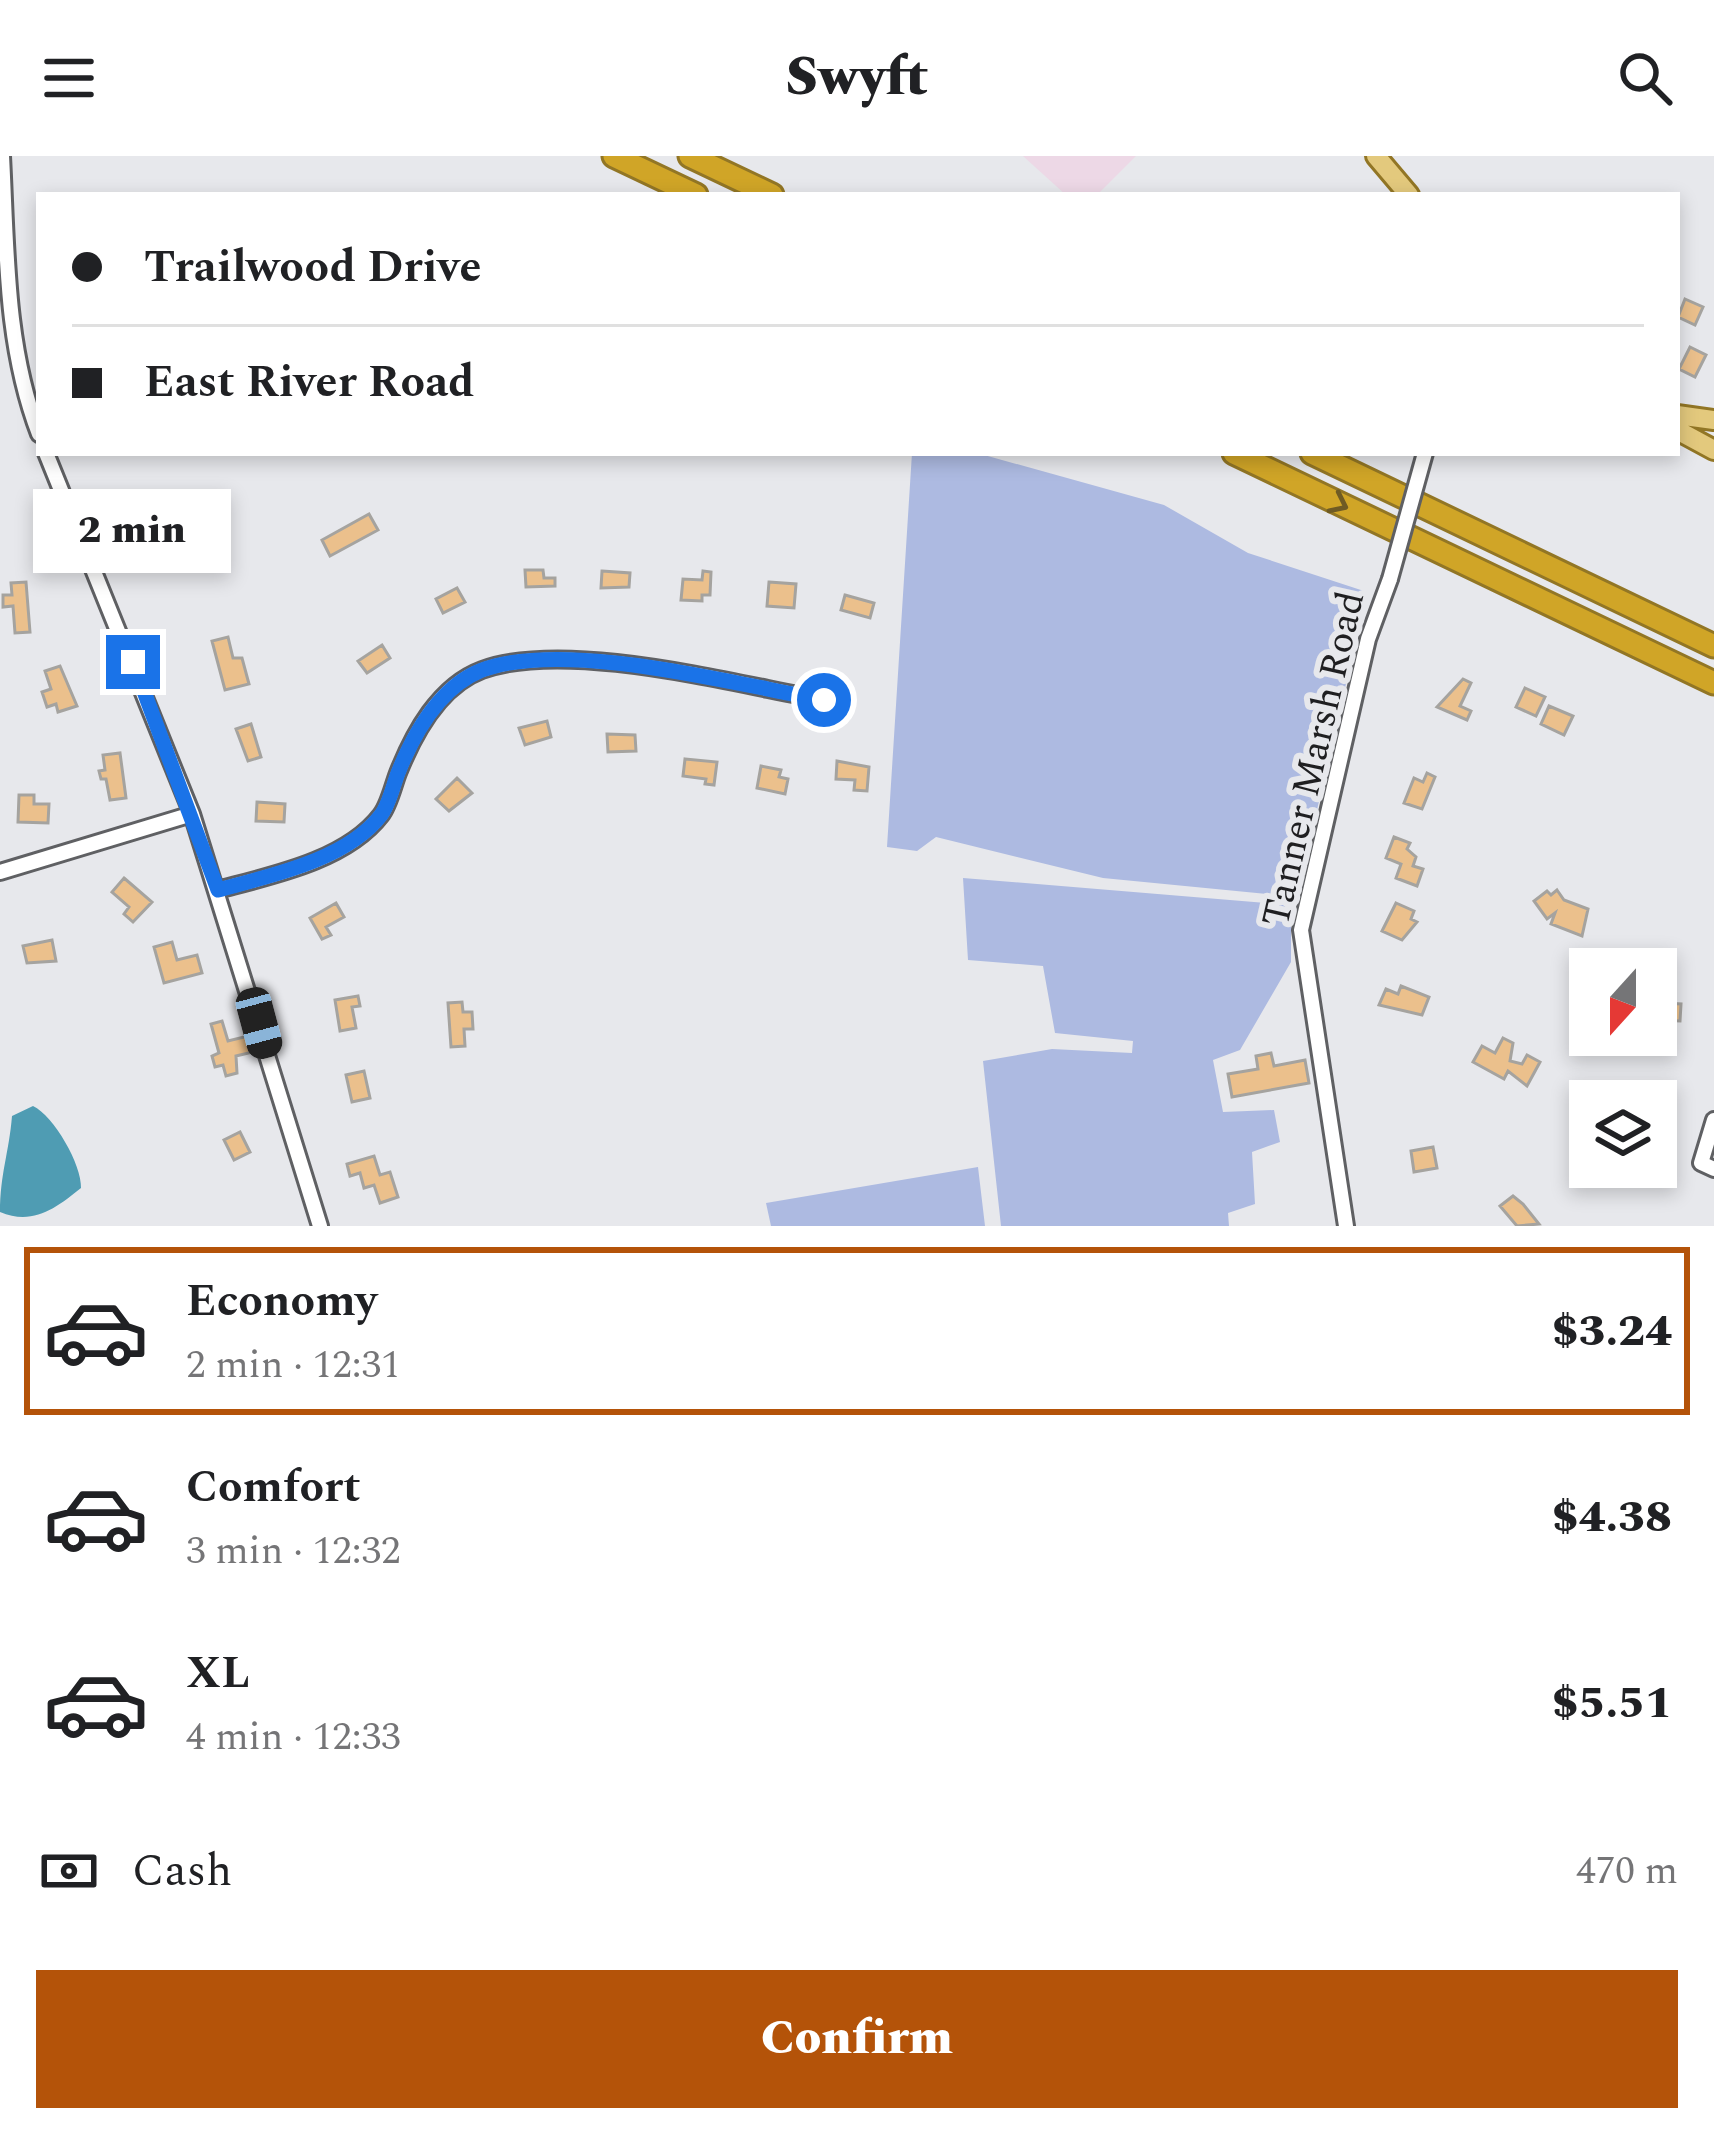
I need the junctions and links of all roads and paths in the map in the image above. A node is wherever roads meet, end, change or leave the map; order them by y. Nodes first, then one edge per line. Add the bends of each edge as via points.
1 (2, 156) edge
2 (614, 156) edge
3 (690, 156) edge
4 (1376, 156) edge
5 (690, 192) edge
6 (766, 192) edge
7 (1406, 192) edge
8 (1680, 415) edge
9 (1714, 420) edge
10 (36, 425) edge
11 (1680, 432) edge
12 (1714, 450) edge
13 (47, 456) edge
14 (1240, 456) edge
15 (1318, 456) edge
16 (1424, 456) edge
17 (1457, 523) junction
18 (1714, 632) edge
19 (1714, 646) edge
20 (1714, 682) edge
21 (824, 700) dead end
22 (192, 814) junction
23 (0, 872) edge
24 (218, 890) junction
25 (1714, 1120) edge
26 (1714, 1169) edge
27 (320, 1226) edge
28 (1346, 1226) edge

1 - 10 street via 18,370
2 - 5 highway
3 - 6 highway
4 - 7 main road
8 - 9 main road
11 - 12 main road
13 - 22 street
14 -> 20 highway
15 - 17 highway
16 - 28 street, Tanner Marsh Road, bridge via 1368,639 1301,930
17 - 18 highway
17 - 19 highway
21 - 24 street via 533,658 479,671 441,697 410,744 382,815 304,866
22 - 23 street
22 - 24 street
24 - 27 street
25 - 26 street via 1700,1163

